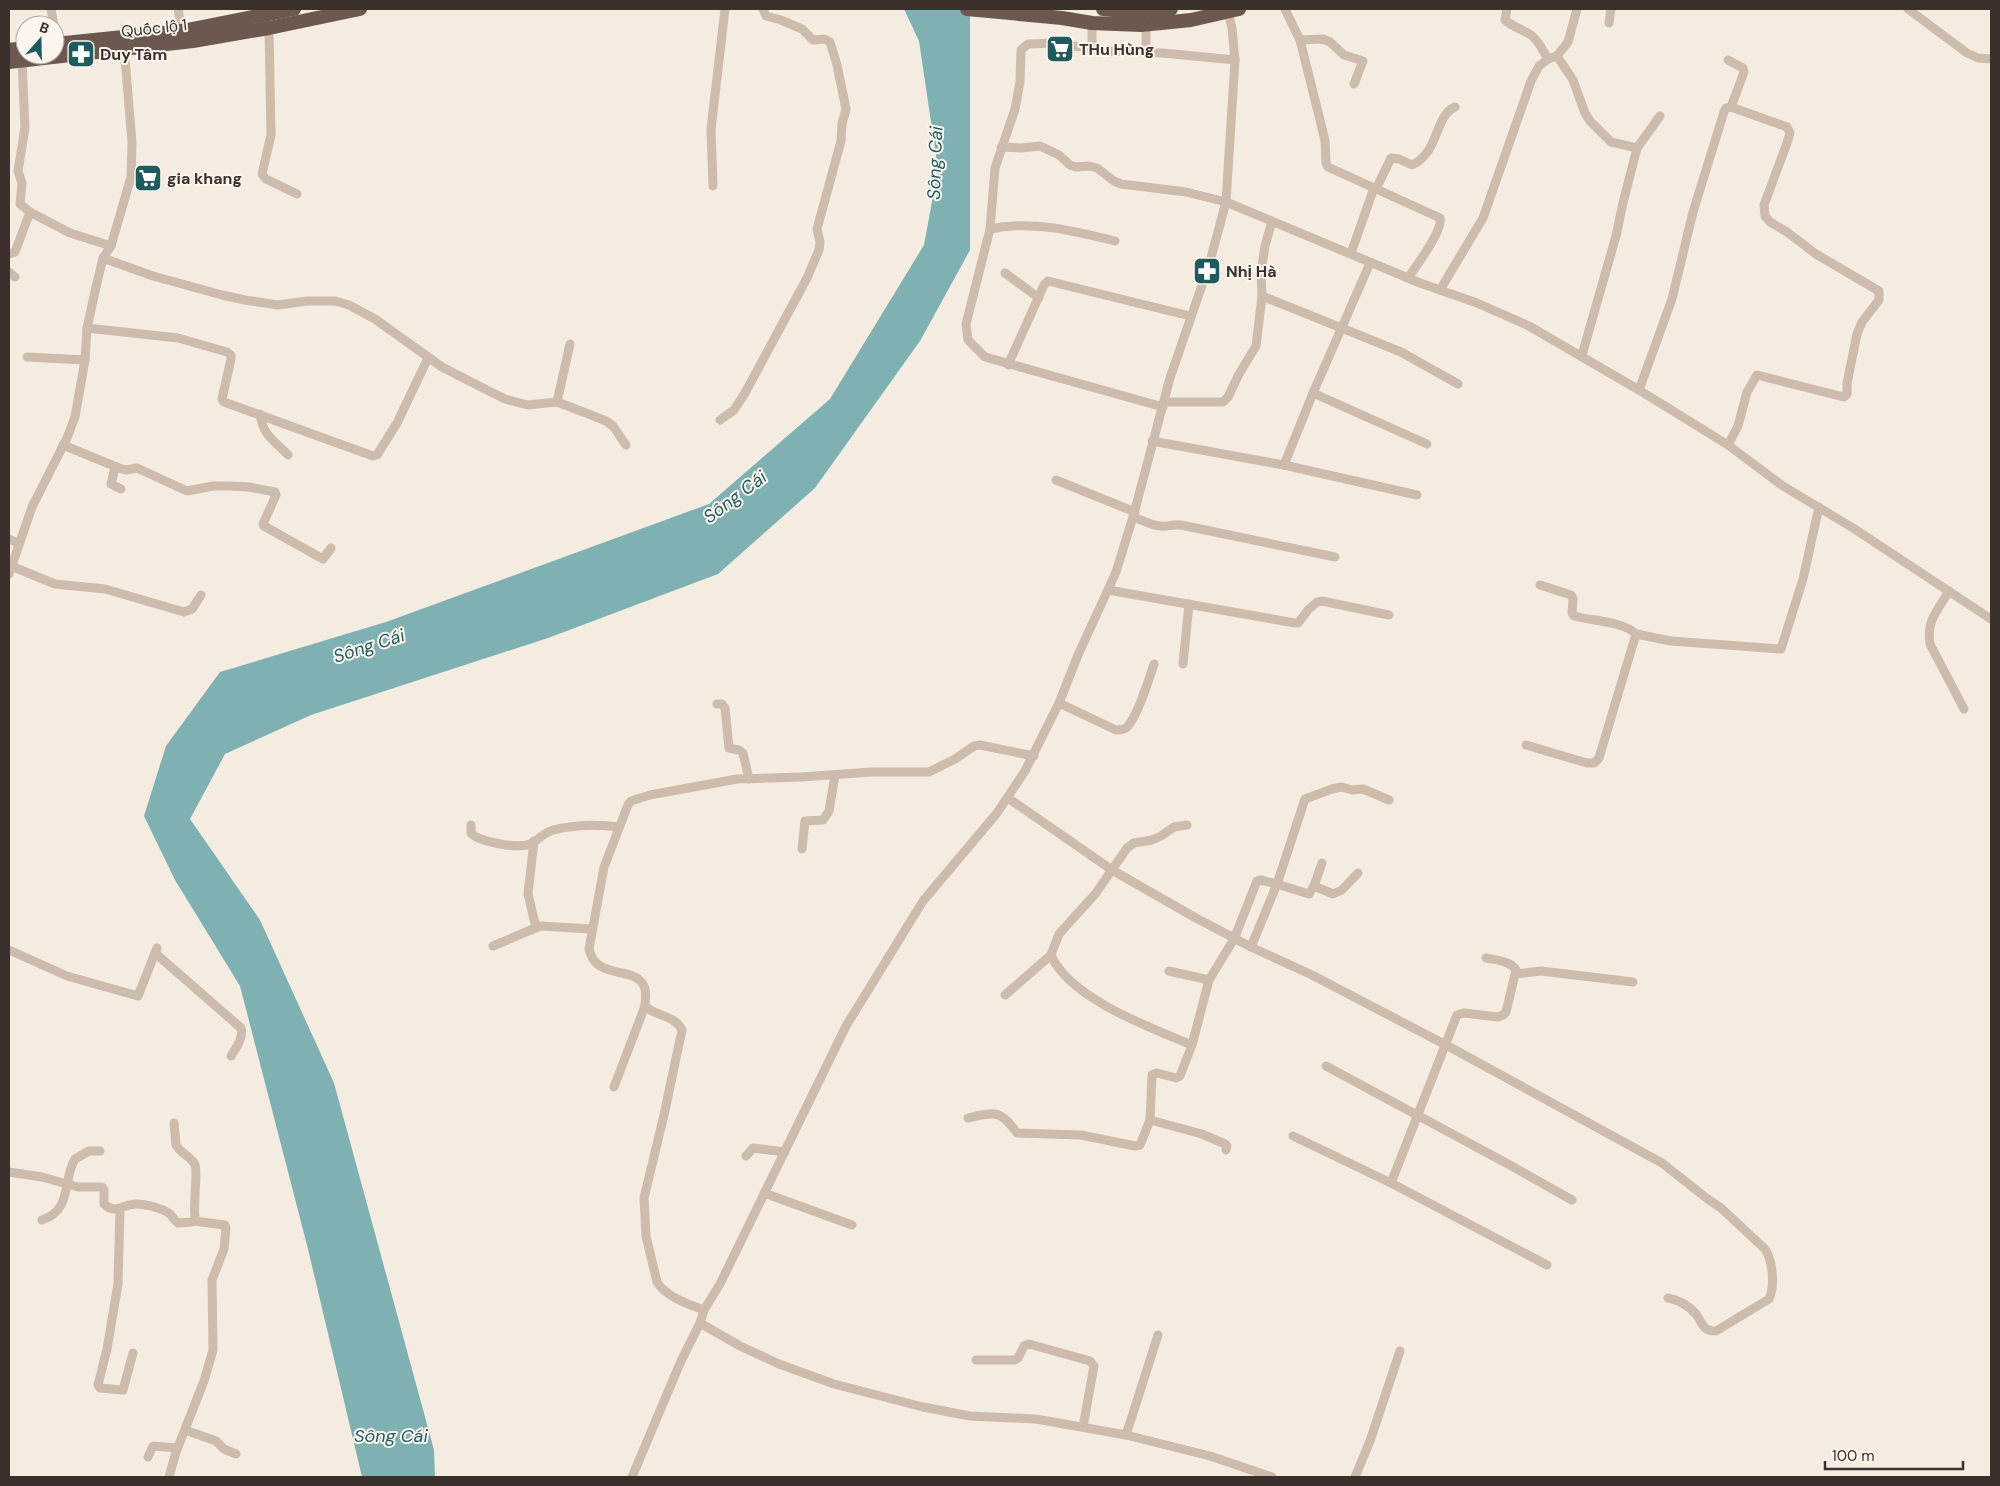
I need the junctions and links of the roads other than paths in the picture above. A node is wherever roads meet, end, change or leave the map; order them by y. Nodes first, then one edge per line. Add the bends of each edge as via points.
1 (178, 9) edge
2 (294, 9) edge
3 (360, 9) edge
4 (725, 9) edge
5 (762, 9) edge
6 (967, 9) edge
7 (1103, 9) edge
8 (1171, 9) edge
9 (1285, 9) edge
10 (1506, 9) edge
11 (1577, 9) edge
12 (1611, 9) edge
13 (1908, 9) edge
14 (1233, 10) edge
15 (1092, 23) junction
16 (1609, 23) dead end
17 (1146, 24) junction
18 (269, 28) junction
19 (182, 31) junction
20 (1300, 40) junction
21 (123, 43) junction
22 (65, 44) edge
23 (1092, 49) junction
24 (65, 51) edge
25 (1146, 52) junction
26 (1552, 58) junction
27 (1991, 59) edge
28 (1235, 60) junction
29 (1728, 60) dead end
30 (20, 65) edge
31 (1354, 84) dead end
32 (1731, 106) junction
33 (1456, 107) dead end
34 (1660, 116) dead end
35 (1001, 147) junction
36 (1637, 148) junction
37 (714, 186) dead end
38 (1375, 189) junction
39 (297, 194) dead end
40 (9, 200) edge
41 (1226, 202) junction
42 (20, 204) junction
43 (30, 212) junction
44 (1272, 221) junction
45 (990, 229) junction
46 (1115, 241) dead end
47 (111, 246) junction
48 (1351, 253) junction
49 (9, 254) edge
50 (103, 258) junction
51 (1370, 262) junction
52 (1005, 274) dead end
53 (1408, 278) junction
54 (1440, 290) junction
55 (1262, 296) junction
56 (1039, 298) junction
57 (1190, 316) junction
58 (87, 328) junction
59 (1341, 329) junction
60 (570, 344) dead end
61 (1582, 355) junction
62 (28, 357) dead end
63 (428, 358) junction
64 (85, 360) junction
65 (1008, 365) junction
66 (1458, 384) dead end
67 (1639, 390) junction
68 (1313, 393) junction
69 (557, 402) junction
70 (1164, 404) junction
71 (260, 414) junction
72 (720, 420) dead end
73 (1152, 441) junction
74 (1427, 444) dead end
75 (62, 445) junction
76 (1728, 445) junction
77 (626, 446) dead end
78 (288, 455) dead end
79 (1284, 465) junction
80 (115, 467) junction
81 (1056, 480) dead end
82 (121, 489) dead end
83 (1417, 495) dead end
84 (1819, 507) junction
85 (1134, 514) junction
86 (9, 539) edge
87 (18, 543) junction
88 (332, 548) dead end
89 (1335, 557) dead end
90 (10, 570) edge
91 (1540, 585) dead end
92 (1108, 590) junction
93 (1950, 591) junction
94 (201, 595) dead end
95 (1189, 604) junction
96 (1389, 615) dead end
97 (1991, 619) edge
98 (1636, 634) junction
99 (1154, 664) dead end
100 (1183, 664) dead end
101 (1059, 703) junction
102 (716, 704) dead end
103 (1964, 709) dead end
104 (1526, 746) dead end
105 (1034, 756) junction
106 (835, 775) junction
107 (749, 779) junction
108 (1008, 798) junction
109 (1389, 800) dead end
110 (471, 825) dead end
111 (1187, 825) dead end
112 (619, 827) junction
113 (534, 841) junction
114 (802, 849) dead end
115 (1322, 863) dead end
116 (1112, 870) junction
117 (1358, 873) dead end
118 (1277, 884) junction
119 (1314, 886) junction
120 (536, 928) junction
121 (592, 929) junction
122 (1234, 938) junction
123 (493, 946) dead end
124 (1251, 947) junction
125 (9, 950) edge
126 (1051, 955) junction
127 (1486, 958) dead end
128 (1169, 971) dead end
129 (1516, 974) junction
130 (1209, 980) junction
131 (1633, 982) dead end
132 (1005, 995) dead end
133 (645, 1006) junction
134 (1192, 1045) junction
135 (1446, 1045) junction
136 (231, 1056) dead end
137 (1326, 1066) dead end
138 (614, 1086) dead end
139 (1418, 1116) junction
140 (968, 1118) dead end
141 (1150, 1120) junction
142 (174, 1123) dead end
143 (1292, 1136) dead end
144 (1226, 1150) dead end
145 (100, 1151) dead end
146 (784, 1152) junction
147 (746, 1156) dead end
148 (9, 1172) edge
149 (1391, 1183) junction
150 (68, 1185) junction
151 (764, 1194) junction
152 (1572, 1200) dead end
153 (120, 1210) junction
154 (42, 1220) dead end
155 (194, 1221) junction
156 (852, 1224) dead end
157 (1548, 1265) dead end
158 (1668, 1298) dead end
159 (704, 1310) junction
160 (700, 1323) junction
161 (1158, 1334) dead end
162 (1400, 1351) dead end
163 (133, 1352) dead end
164 (976, 1360) dead end
165 (1082, 1427) junction
166 (185, 1430) junction
167 (1126, 1435) junction
168 (178, 1448) junction
169 (236, 1454) dead end
170 (148, 1457) dead end
171 (170, 1477) edge
172 (632, 1477) edge
173 (1272, 1477) edge
174 (1355, 1477) edge

1 - 19 street
2 - 19 highway, Quốc lộ 1
3 - 18 highway, Quốc lộ 1
4 - 37 street via 711,129
5 - 72 street via 766,16 802,29 813,40 830,42 846,109 841,141 817,229 819,250 745,393 734,410
6 - 15 highway
7 - 8 highway via 1132,12
9 - 20 street
10 - 26 street via 1505,20 1530,35
11 - 26 street via 1568,42
12 - 16 street
13 - 27 street via 1967,53
14 - 17 highway via 1190,20
14 - 28 street
15 - 17 highway
15 - 23 street
17 - 25 street
18 - 21 highway, Quốc lộ 1 via 193,42
18 - 39 street via 271,136 262,174
19 - 21 highway, Quốc lộ 1
20 - 31 street via 1323,39 1344,55 1363,61
20 - 38 street via 1325,142 1326,163 1332,170
21 - 22 highway, Quốc lộ 1
21 - 24 highway, Quốc lộ 1
21 - 47 street via 132,143 131,177
23 - 25 street
23 - 35 street via 1055,43 1031,42 1023,46 1015,109
25 - 28 street
26 - 36 street via 1573,80 1590,121 1608,139
26 - 54 street via 1539,66 1531,81 1483,218
28 - 41 street
29 - 32 street via 1743,68 1744,72
30 - 42 street via 25,128 18,171 22,183
32 - 67 street via 1726,108 1722,117 1693,212 1672,299
32 - 76 street via 1789,129 1764,205 1765,216 1816,254 1880,291 1880,294 1857,334 1844,397 1757,374
33 - 38 street via 1446,113 1432,146 1419,162 1412,165 1391,158
34 - 36 street
35 - 41 street via 1040,146 1059,155 1070,165 1093,166 1121,184 1186,192
35 - 45 street via 995,168
36 - 61 street
38 - 48 street
38 - 53 street via 1440,218 1440,228
40 - 42 street
41 - 44 street
41 - 57 street
42 - 43 street
43 - 47 street via 70,233
43 - 49 street via 15,252
44 - 48 street
44 - 55 street via 1261,272
45 - 46 street via 1051,227
45 - 65 street via 966,332 968,340 985,357
47 - 50 street
48 - 51 street
50 - 58 street
50 - 63 street via 222,296 278,304 335,301 350,305
51 - 53 street
51 - 59 street
52 - 56 street
53 - 54 street
54 - 61 street via 1514,318
55 - 59 street
55 - 70 street via 1256,346 1228,397 1223,402
56 - 57 street via 1048,281
56 - 65 street
57 - 70 street
58 - 64 street
58 - 71 street via 178,338 227,352 231,359 222,400
59 - 66 street via 1401,352
59 - 68 street
60 - 69 street
61 - 67 street
62 - 64 street
63 - 69 street via 505,400 528,405
63 - 71 street via 397,423 377,455
64 - 75 street via 75,417
65 - 70 street
67 - 76 street
68 - 74 street
68 - 79 street
69 - 77 street via 614,426
70 - 73 street
71 - 78 street via 266,433
73 - 79 street
73 - 85 street
75 - 80 street
75 - 87 street
76 - 84 street via 1783,486
79 - 83 street
80 - 82 street via 110,484
80 - 88 street via 137,468 187,490 230,486 275,492 264,526 323,559
81 - 85 street
84 - 93 street
84 - 98 street via 1803,579 1781,649 1671,641
85 - 89 street via 1158,526 1181,525
85 - 92 street
86 - 87 street
87 - 90 street
90 - 94 street via 55,584 105,589 184,612 192,609
91 - 98 street via 1572,596 1574,616 1632,630
92 - 95 street
92 - 101 street
93 - 97 street
93 - 103 street via 1929,625 1928,633 1930,644
95 - 96 street via 1295,623 1322,601
95 - 100 street
98 - 104 street via 1599,758 1594,763 1587,763
99 - 101 street via 1135,713 1123,730 1116,730
101 - 105 street
102 - 107 street via 725,708 729,748 743,754
105 - 106 street via 974,746 930,772
105 - 108 street
106 - 107 street
106 - 114 street via 830,811 823,820 805,820
107 - 112 street via 631,801
108 - 116 street
108 - 146 street via 923,901 846,1026
109 - 118 street via 1363,789 1341,787 1305,799
110 - 113 street via 471,833 482,840 524,845
111 - 116 street via 1174,827 1152,840 1130,845
112 - 113 street via 568,827 544,834
112 - 121 street via 604,867
113 - 120 street via 528,894
115 - 119 street
116 - 122 street
116 - 126 street via 1059,934
117 - 119 street via 1337,893 1329,894
118 - 119 street via 1309,894
118 - 122 street via 1257,881
118 - 124 street
120 - 121 street via 548,925
120 - 123 street
121 - 133 street via 591,956 606,970 639,980 645,987
122 - 124 street
122 - 130 street
124 - 135 street
125 - 136 street via 66,976 138,996 156,950 241,1028 241,1038
126 - 132 street
126 - 134 street via 1068,980 1085,991 1127,1017
127 - 129 street via 1513,966
128 - 130 street
129 - 131 street via 1541,971
129 - 135 street via 1506,1012 1498,1016 1459,1013
130 - 134 street
133 - 138 street
133 - 159 street via 674,1019 682,1030 644,1198 646,1236 661,1288 682,1302
134 - 141 street via 1179,1078 1152,1075
135 - 139 street
135 - 158 street via 1662,1163 1721,1208 1769,1255 1772,1291 1769,1299 1716,1331 1702,1327 1696,1314 1678,1300
137 - 139 street
139 - 149 street
139 - 152 street
140 - 141 street via 990,1113 1008,1120 1017,1133 1081,1135 1135,1146 1140,1145
141 - 144 street via 1202,1134 1225,1144
142 - 155 street via 176,1145 196,1168
143 - 149 street
145 - 150 street via 89,1151 75,1159
146 - 147 street via 753,1148
146 - 151 street
148 - 150 street
149 - 157 street
150 - 153 street via 103,1188 105,1206
150 - 154 street via 57,1212
151 - 156 street
151 - 159 street
153 - 155 street via 130,1204 138,1204 164,1211 178,1223
153 - 163 street via 118,1284 100,1388 123,1390
155 - 166 street via 223,1224 226,1235 212,1280 213,1350
159 - 160 street
160 - 165 street via 740,1346 834,1384 970,1416 1036,1419
160 - 172 street via 680,1361
161 - 167 street
162 - 174 street
164 - 165 street via 1015,1360 1029,1344 1090,1361 1094,1366
165 - 167 street
166 - 168 street
166 - 169 street via 216,1441
167 - 173 street via 1210,1456
168 - 170 street via 153,1446
168 - 171 street

